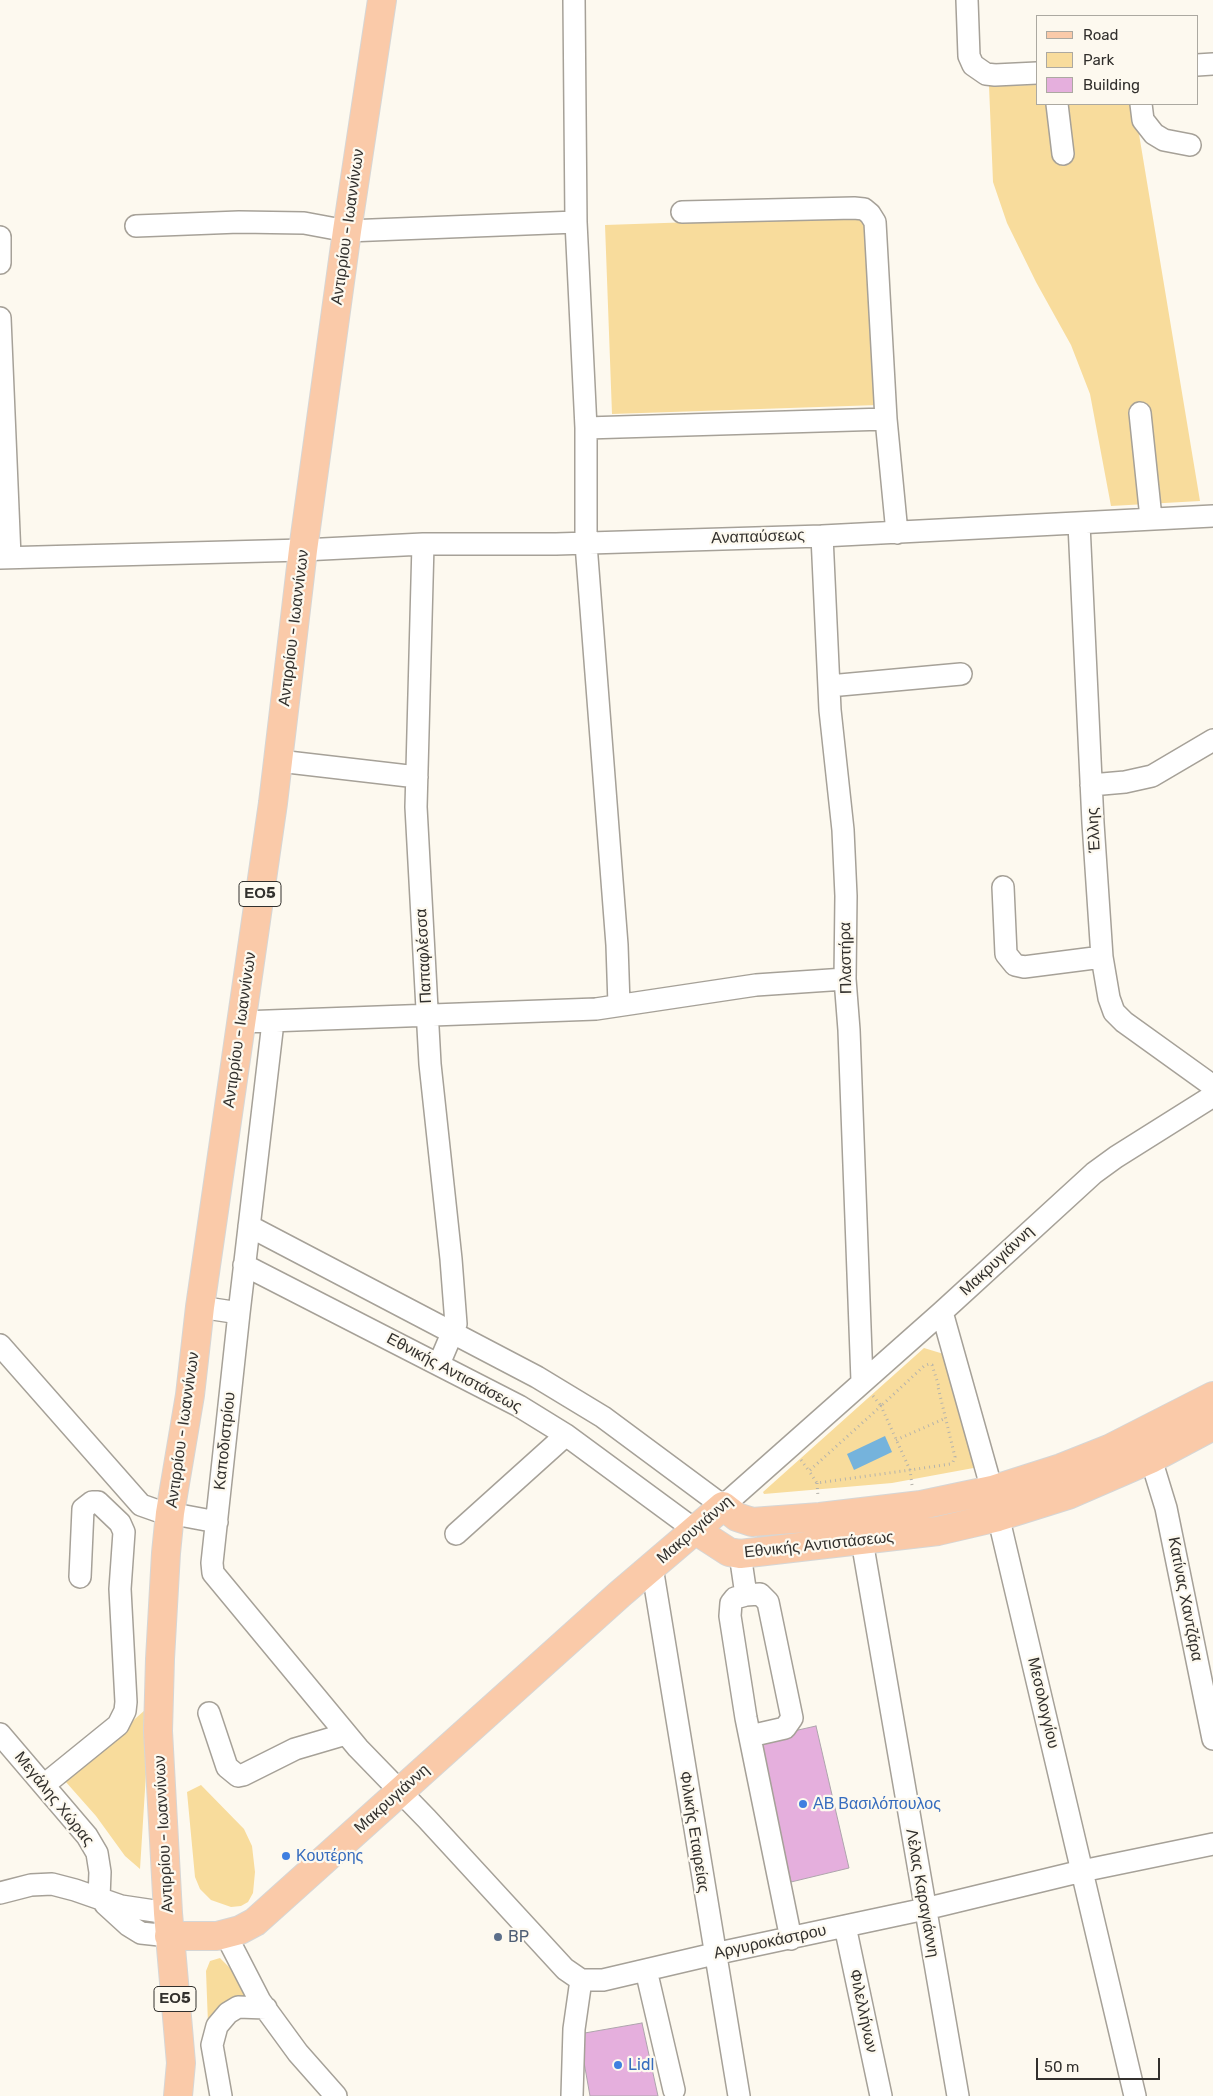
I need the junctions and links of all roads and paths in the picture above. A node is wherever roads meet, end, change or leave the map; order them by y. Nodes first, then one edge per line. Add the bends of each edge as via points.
1 (382, 0) edge
2 (574, 0) edge
3 (967, 0) edge
4 (1198, 64) edge
5 (1213, 64) edge
6 (1036, 73) edge
7 (1057, 105) edge
8 (1141, 105) edge
9 (1190, 146) dead end
10 (1063, 154) dead end
11 (682, 212) dead end
12 (576, 222) junction
13 (136, 226) dead end
14 (347, 230) junction
15 (0, 237) edge
16 (0, 262) edge
17 (0, 318) edge
18 (1140, 413) dead end
19 (886, 419) junction
20 (586, 428) junction
21 (1213, 516) edge
22 (1151, 518) junction
23 (1079, 524) junction
24 (897, 533) junction
25 (822, 536) junction
26 (422, 544) junction
27 (586, 544) junction
28 (303, 550) junction
29 (5, 557) edge
30 (961, 674) dead end
31 (829, 686) junction
32 (1213, 740) edge
33 (279, 761) junction
34 (417, 777) junction
35 (1091, 785) junction
36 (1003, 887) dead end
37 (1102, 957) junction
38 (845, 979) junction
39 (619, 1005) junction
40 (428, 1016) junction
41 (242, 1022) junction
42 (274, 1022) junction
43 (1213, 1086) edge
44 (1213, 1096) edge
45 (249, 1226) junction
46 (244, 1264) junction
47 (200, 1307) junction
48 (942, 1312) junction
49 (239, 1313) junction
50 (454, 1332) junction
51 (0, 1345) edge
52 (439, 1364) junction
53 (862, 1381) junction
54 (962, 1383) junction
55 (938, 1387) junction
56 (1213, 1396) edge
57 (881, 1406) junction
58 (946, 1418) junction
59 (1213, 1426) edge
60 (566, 1435) junction
61 (896, 1440) junction
62 (1151, 1459) junction
63 (910, 1470) junction
64 (992, 1490) junction
65 (141, 1505) junction
66 (722, 1506) junction
67 (170, 1513) junction
68 (998, 1517) junction
69 (217, 1522) junction
70 (120, 1523) junction
71 (695, 1530) junction
72 (456, 1534) dead end
73 (862, 1542) junction
74 (740, 1554) junction
75 (652, 1567) junction
76 (80, 1577) dead end
77 (746, 1595) junction
78 (209, 1713) dead end
79 (0, 1734) edge
80 (346, 1734) junction
81 (750, 1736) junction
82 (1213, 1739) edge
83 (44, 1785) junction
84 (400, 1792) junction
85 (1213, 1844) edge
86 (1082, 1871) junction
87 (0, 1893) edge
88 (99, 1898) junction
89 (925, 1909) junction
90 (168, 1924) junction
91 (845, 1926) junction
92 (226, 1934) junction
93 (791, 1939) junction
94 (714, 1954) junction
95 (646, 1970) junction
96 (580, 1980) junction
97 (266, 2008) junction
98 (181, 2063) junction
99 (674, 2090) dead end
100 (165, 2096) edge
101 (178, 2096) edge
102 (196, 2096) edge
103 (222, 2096) edge
104 (336, 2096) edge
105 (572, 2096) edge
106 (739, 2096) edge
107 (882, 2096) edge
108 (958, 2096) edge
109 (1135, 2096) edge

1 - 14 main road, Αντιρρίου - Ιωαννίνων / ΕΟ5
2 - 12 street
3 - 6 street via 969,56 974,64 986,74
4 - 5 street
7 - 10 street
8 - 9 street via 1143,120 1154,134 1164,140
11 - 19 street via 854,208 864,209 870,214 875,222
12 - 14 street
12 - 20 street
13 - 14 street via 304,223
14 - 28 main road, Αντιρρίου - Ιωαννίνων / ΕΟ5
15 - 16 street
17 - 29 street
18 - 22 street
19 - 20 street
19 - 24 street
20 - 27 street
21 - 22 street, Αναπαύσεως
22 - 23 street, Αναπαύσεως
23 - 24 street, Αναπαύσεως
23 - 35 street, Έλλης
24 - 25 street, Αναπαύσεως
25 - 27 street, Αναπαύσεως
25 - 31 street, Πλαστήρα
26 - 27 street, Αναπαύσεως
26 - 28 street, Αναπαύσεως
26 - 34 street, Παπαφλέσσα
27 - 39 street
28 - 29 street, Αναπαύσεως
28 - 33 main road, Αντιρρίου - Ιωαννίνων / ΕΟ5
30 - 31 street
31 - 38 street, Πλαστήρα via 843,830
32 - 35 street via 1152,776
33 - 34 street
33 - 41 main road, Αντιρρίου - Ιωαννίνων / ΕΟ5
34 - 40 street, Παπαφλέσσα
35 - 37 street, Έλλης
36 - 37 street via 1006,954 1015,964 1024,967
37 - 43 street, Έλλης via 1114,1012
38 - 39 street via 756,985
38 - 53 street, Πλαστήρα
39 - 40 street via 596,1009
40 - 42 street
40 - 50 street, Παπαφλέσσα via 430,1064 451,1259
41 - 42 street
41 - 47 main road, Αντιρρίου - Ιωαννίνων / ΕΟ5
42 - 45 street, Καποδιστρίου
44 - 48 street, Μακρυγιάννη via 1094,1173
45 - 46 street, Καποδιστρίου
45 - 50 street, Εθνικής Αντιστάσεως
46 - 49 street, Καποδιστρίου
46 - 52 street, Εθνικής Αντιστάσεως
47 - 49 street
47 - 67 main road, Αντιρρίου - Ιωαννίνων / ΕΟ5 via 190,1395
48 - 53 street, Μακρυγιάννη
48 - 54 street, Μεσολογγίου
49 - 69 street, Καποδιστρίου
50 - 52 street, Παπαφλέσσα
50 - 66 street, Εθνικής Αντιστάσεως via 602,1417
51 - 65 street
52 - 60 street, Εθνικής Αντιστάσεως
53 - 57 path
53 - 66 street, Μακρυγιάννη
54 - 55 path
54 - 64 street, Μεσολογγίου
55 - 57 path via 929,1364
55 - 58 path
56 - 64 main road, Εθνικής Αντιστάσεως via 1109,1449
57 - 61 path
57 - 63 path via 810,1471 817,1483
58 - 61 path
58 - 63 path via 955,1456 953,1462
59 - 62 main road, Εθνικής Αντιστάσεως
60 - 71 street, Εθνικής Αντιστάσεως
60 - 72 street
61 - 63 path
62 - 68 main road, Εθνικής Αντιστάσεως via 1068,1495
62 - 82 street, Κατίνας Χαντζάρα via 1166,1508
64 - 66 main road, Εθνικής Αντιστάσεως via 921,1505 752,1522 737,1517
64 - 68 street, Μεσολογγίου
65 - 67 street
65 - 70 street
66 - 71 main road, Μακρυγιάννη
67 - 69 street
67 - 90 main road, Αντιρρίου - Ιωαννίνων / ΕΟ5 via 162,1604 158,1731
68 - 73 main road, Εθνικής Αντιστάσεως via 938,1532
68 - 86 street, Μεσολογγίου
69 - 80 street, Καποδιστρίου via 212,1564 216,1579
70 - 76 street via 98,1502 84,1508
70 - 83 street via 124,1532 120,1589 125,1710 118,1725
71 - 74 main road, Εθνικής Αντιστάσεως via 729,1552
71 - 75 main road, Μακρυγιάννη
73 - 74 main road, Εθνικής Αντιστάσεως
73 - 89 street, Λέλας Καραγιάννη
74 - 77 street
75 - 84 main road, Μακρυγιάννη
75 - 94 street, Φιλικής Εταιρείας
77 - 81 street via 735,1598 730,1608
77 - 81 street via 760,1594 768,1602 792,1718 785,1728
78 - 80 street via 226,1767 238,1776 295,1749
79 - 83 street, Μεγάλης Χώρας
80 - 84 street, Καποδιστρίου
81 - 93 street
83 - 88 street, Μεγάλης Χώρας via 87,1836 97,1853
84 - 92 main road, Μακρυγιάννη via 255,1922
84 - 96 street via 557,1961
85 - 86 street, Αργυροκάστρου
86 - 89 street, Αργυροκάστρου
86 - 109 street, Μεσολογγίου
87 - 88 street via 31,1885 52,1884
88 - 90 street via 141,1933
89 - 91 street, Αργυροκάστρου
89 - 108 street, Λέλας Καραγιάννη
90 - 92 main road, Μακρυγιάννη via 207,1937
90 - 98 main road, Αντιρρίου - Ιωαννίνων / ΕΟ5
91 - 93 street, Αργυροκάστρου
91 - 107 street, Φιλελλήνων
92 - 97 street
93 - 94 street, Αργυροκάστρου
94 - 95 street, Αργυροκάστρου
94 - 106 street, Φιλικής Εταιρείας
95 - 96 street, Αργυροκάστρου via 603,1980
95 - 99 street
96 - 105 street via 574,2029
97 - 103 street via 238,2007 217,2026 212,2044
97 - 104 street via 298,2053
98 - 100 street
98 - 101 main road, Αντιρρίου - Ιωαννίνων / ΕΟ5
98 - 102 main road, Αντιρρίου - Ιωαννίνων / ΕΟ5

